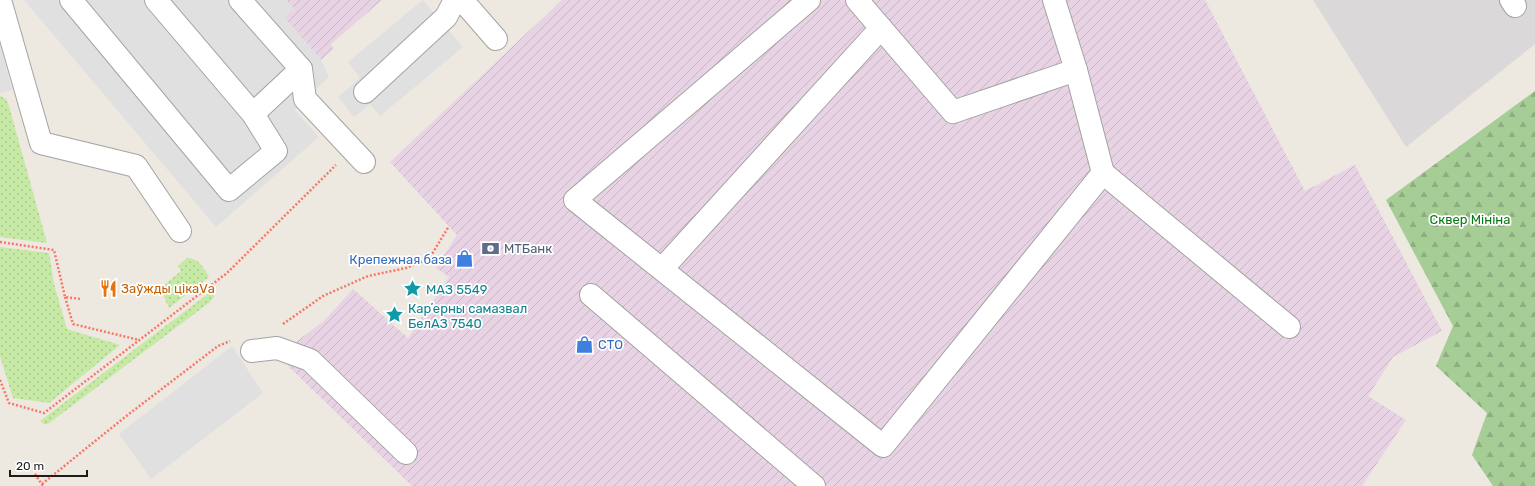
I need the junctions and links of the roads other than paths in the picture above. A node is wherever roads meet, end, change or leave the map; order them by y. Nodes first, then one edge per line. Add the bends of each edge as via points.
1 (0, 0) edge
2 (71, 0) edge
3 (156, 0) edge
4 (240, 0) edge
5 (454, 0) edge
6 (462, 0) edge
7 (809, 0) edge
8 (857, 0) edge
9 (1054, 0) edge
10 (881, 28) junction
11 (496, 39) dead end
12 (302, 69) junction
13 (1076, 70) junction
14 (365, 92) dead end
15 (253, 114) junction
16 (358, 156) road end
17 (1103, 173) junction
18 (180, 231) dead end
19 (662, 269) junction
20 (591, 295) dead end
21 (1289, 327) dead end
22 (252, 351) dead end
23 (406, 453) dead end
24 (814, 486) edge

1 - 18 lane via 41,143 136,166
2 - 15 lane via 229,190 276,151
3 - 15 lane
4 - 12 lane
5 - 14 lane via 446,17
6 - 11 lane
7 - 19 lane via 575,200
8 - 10 lane
9 - 13 lane
10 - 13 lane via 953,112
10 - 19 lane
12 - 15 lane
12 - 16 lane via 305,99
13 - 17 lane
17 - 19 lane via 883,446
17 - 21 lane
20 - 24 lane
22 - 23 lane via 277,348 310,360

